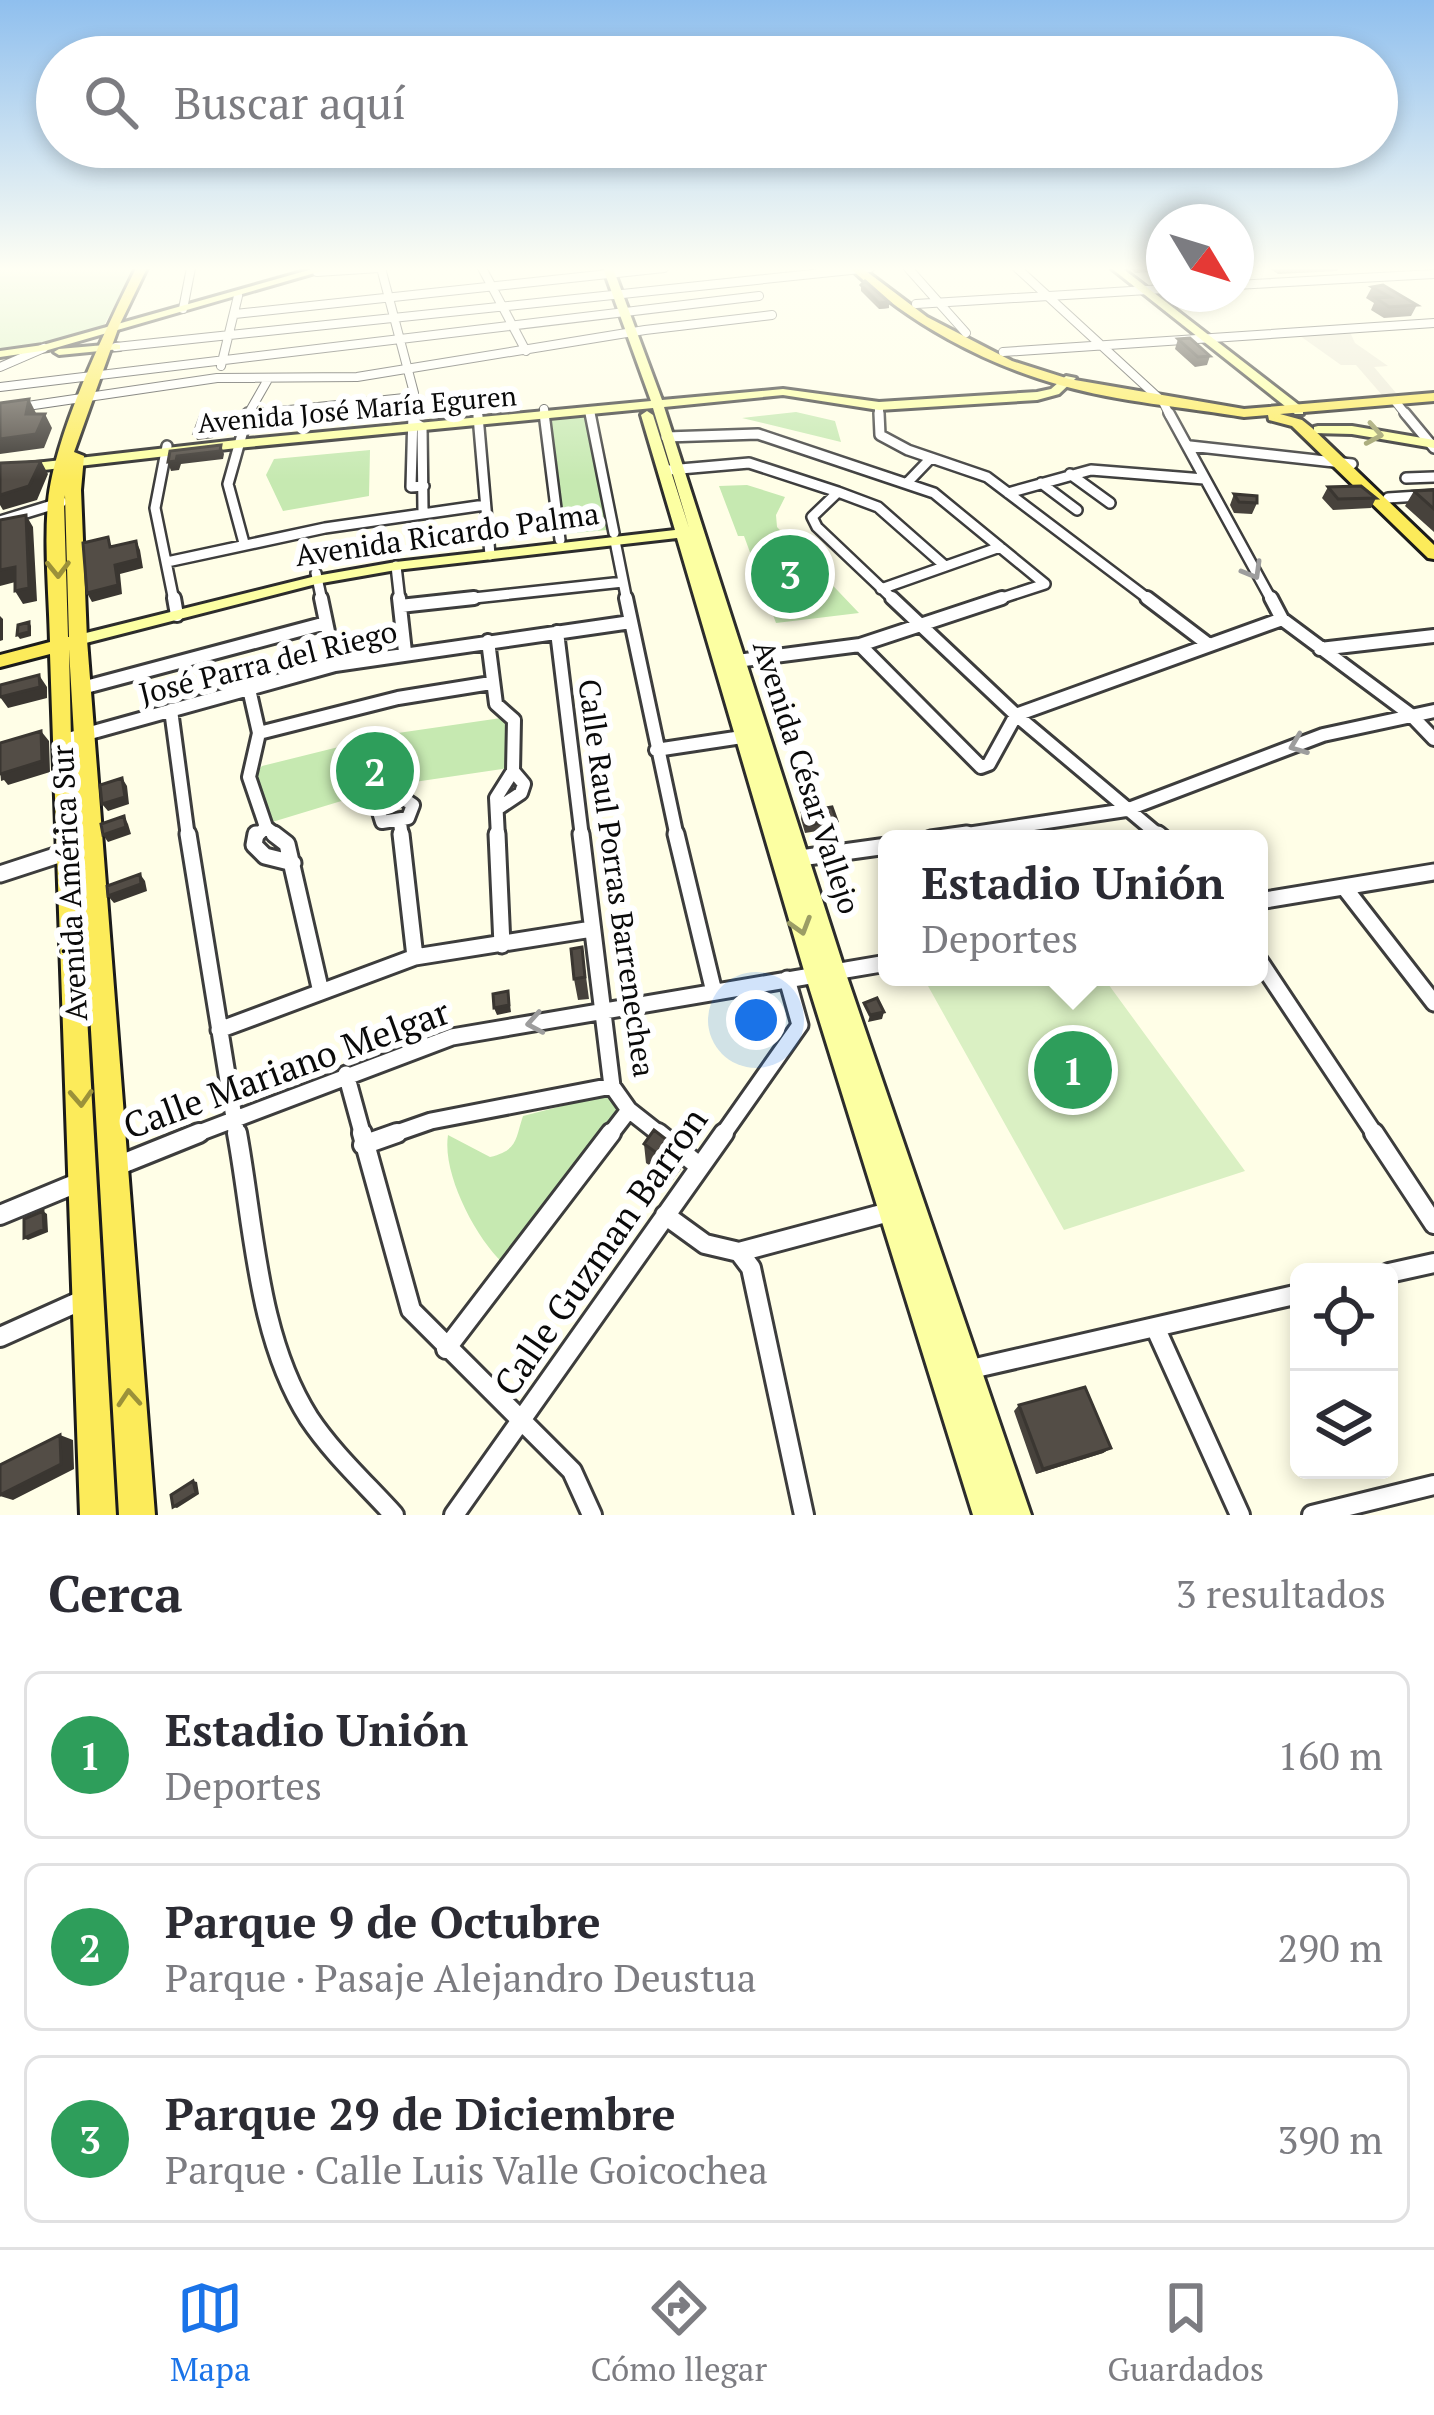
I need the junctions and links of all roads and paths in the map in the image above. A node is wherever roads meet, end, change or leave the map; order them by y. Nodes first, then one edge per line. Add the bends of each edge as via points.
1 (399, 338) edge
2 (76, 339) edge
3 (113, 339) edge
4 (193, 339) edge
5 (229, 339) edge
6 (393, 339) edge
7 (518, 339) edge
8 (593, 339) edge
9 (631, 339) edge
10 (966, 339) edge
11 (976, 339) edge
12 (1097, 339) edge
13 (1192, 339) edge
14 (1205, 339) edge
15 (1103, 344) junction
16 (110, 347) junction
17 (41, 351) junction
18 (526, 351) junction
19 (0, 356) edge
20 (1009, 358) junction
21 (223, 359) junction
22 (0, 367) edge
23 (407, 370) junction
24 (100, 375) junction
25 (217, 378) junction
26 (1065, 380) junction
27 (267, 381) junction
28 (0, 387) edge
29 (94, 394) junction
30 (1434, 395) edge
31 (1157, 396) junction
32 (414, 397) junction
33 (1395, 401) junction
34 (651, 403) junction
35 (878, 406) junction
36 (1297, 409) junction
37 (0, 410) edge
38 (590, 412) junction
39 (544, 413) junction
40 (1244, 413) junction
41 (247, 414) junction
42 (479, 418) junction
43 (416, 425) junction
44 (1318, 430) junction
45 (666, 437) junction
46 (238, 441) junction
47 (1432, 445) edge
48 (1190, 446) junction
49 (166, 449) junction
50 (931, 458) junction
51 (70, 460) junction
52 (1345, 463) junction
53 (0, 468) edge
54 (669, 471) junction
55 (1070, 474) junction
56 (1434, 477) edge
57 (1406, 478) dead end
58 (1204, 479) junction
59 (907, 483) junction
60 (1042, 483) junction
61 (838, 492) junction
62 (1008, 493) junction
63 (1434, 496) edge
64 (1388, 498) junction
65 (65, 501) junction
66 (1110, 502) dead end
67 (485, 505) junction
68 (423, 510) junction
69 (1077, 510) dead end
70 (1405, 520) junction
71 (0, 521) edge
72 (687, 528) junction
73 (614, 537) junction
74 (560, 540) junction
75 (244, 543) junction
76 (1434, 543) edge
77 (1000, 547) junction
78 (490, 551) junction
79 (1434, 554) edge
80 (167, 562) junction
81 (396, 566) junction
82 (945, 566) junction
83 (316, 576) junction
84 (623, 582) junction
85 (881, 589) junction
86 (400, 606) junction
87 (176, 610) junction
88 (1282, 619) junction
89 (631, 622) junction
90 (326, 623) junction
91 (922, 627) junction
92 (557, 632) junction
93 (1434, 636) edge
94 (68, 638) junction
95 (488, 641) junction
96 (860, 645) junction
97 (1209, 645) junction
98 (1319, 649) junction
99 (0, 651) edge
100 (405, 652) junction
101 (0, 661) edge
102 (729, 662) junction
103 (334, 665) junction
104 (491, 683) junction
105 (82, 688) junction
106 (249, 688) junction
107 (171, 710) junction
108 (1434, 711) edge
109 (1411, 715) junction
110 (1016, 716) junction
111 (259, 733) junction
112 (74, 737) junction
113 (742, 737) junction
114 (1434, 739) edge
115 (656, 750) junction
116 (513, 771) junction
117 (497, 809) junction
118 (1126, 810) junction
119 (400, 823) dead end
120 (266, 827) junction
121 (992, 830) edge
122 (1152, 830) edge
123 (878, 846) edge
124 (80, 848) junction
125 (790, 860) junction
126 (293, 863) junction
127 (1434, 872) edge
128 (0, 874) edge
129 (1343, 887) junction
130 (1268, 900) edge
131 (592, 929) junction
132 (502, 945) junction
133 (415, 957) junction
134 (878, 964) edge
135 (825, 973) junction
136 (1268, 974) edge
137 (787, 980) junction
138 (321, 992) junction
139 (714, 992) junction
140 (1434, 1004) edge
141 (604, 1011) junction
142 (841, 1023) junction
143 (800, 1025) junction
144 (219, 1030) junction
145 (346, 1074) junction
146 (612, 1086) junction
147 (629, 1110) junction
148 (234, 1119) junction
149 (364, 1145) junction
150 (699, 1166) junction
151 (99, 1173) junction
152 (902, 1209) junction
153 (0, 1215) edge
154 (665, 1215) junction
155 (1434, 1224) edge
156 (739, 1252) junction
157 (1434, 1263) edge
158 (1398, 1271) edge
159 (1290, 1296) edge
160 (88, 1298) junction
161 (1155, 1327) junction
162 (0, 1337) edge
163 (446, 1349) junction
164 (966, 1370) junction
165 (522, 1419) junction
166 (975, 1431) junction
167 (1434, 1486) edge
168 (98, 1515) edge
169 (137, 1515) edge
170 (394, 1515) edge
171 (454, 1515) edge
172 (592, 1515) edge
173 (804, 1515) edge
174 (989, 1515) edge
175 (1015, 1515) edge
176 (1240, 1515) edge
177 (1312, 1515) edge

1 - 23 street
2 - 17 main road
3 - 16 main road, Avenida América Sur
4 - 16 street
5 - 21 street
6 - 21 street
7 - 18 street
8 - 18 street
9 - 34 main road
10 - 20 main road
11 - 20 main road
12 - 15 street
13 - 15 street
14 - 36 main road
15 - 20 street
15 - 31 street
16 - 17 main road
16 - 24 main road, Avenida América Sur
17 - 19 main road
17 - 22 street
18 - 23 street
20 - 26 main road
21 - 24 street
21 - 25 street
23 - 27 street
23 - 32 street
24 - 28 street
24 - 29 main road, Avenida América Sur
25 - 27 street
25 - 29 street
26 - 31 main road
26 - 34 main road, Avenida José María Eguren via 1043,392 889,402 796,386
26 - 35 main road, Avenida José María Eguren via 1037,396
27 - 41 street
29 - 37 street
29 - 51 main road, Avenida América Sur
30 - 33 main road
30 - 36 main road
31 - 36 main road
31 - 40 main road
31 - 48 street
32 - 41 street
32 - 43 street
33 - 36 main road
33 - 47 street
34 - 35 main road, Avenida José María Eguren via 795,392
34 - 38 main road, Avenida José María Eguren
34 - 39 main road, Avenida José María Eguren
34 - 45 main road, Avenida César Vallejo
34 - 54 main road, Avenida César Vallejo
35 - 50 street via 880,435
36 - 40 main road
36 - 44 main road
38 - 39 main road, Avenida José María Eguren
38 - 73 street
39 - 42 main road, Avenida José María Eguren
39 - 74 street
40 - 52 main road via 1297,423
41 - 46 street
42 - 43 main road, Avenida José María Eguren
42 - 67 street
43 - 46 main road, Avenida José María Eguren
43 - 68 street via 411,487 424,486
44 -> 47 main road
44 - 52 main road
45 - 54 main road, Avenida César Vallejo
45 - 59 street via 758,434
46 - 49 main road, Avenida José María Eguren
46 - 75 street via 228,484
48 - 52 street
48 - 58 street
49 - 51 main road, Avenida José María Eguren
49 - 80 street via 155,508
50 - 59 street
50 - 62 street via 976,471
51 - 53 main road, Avenida José María Eguren
51 - 65 main road, Avenida América Sur
52 - 64 main road
52 - 70 main road
54 - 61 street via 748,463
54 - 72 main road, Avenida César Vallejo
55 - 58 street
55 - 60 street
55 - 66 street
56 - 57 street
58 -> 88 street
59 - 77 street via 934,493
60 - 62 street
60 - 69 street
61 - 82 street via 878,507
61 - 85 street via 812,517
62 - 97 street
63 - 64 street
64 - 70 main road
65 - 71 street
65 - 94 main road, Avenida América Sur
67 - 68 street
67 - 78 street
68 - 75 street
70 - 76 main road
70 - 79 main road
72 - 73 main road, Avenida Ricardo Palma
72 - 102 main road, Avenida César Vallejo
73 - 74 main road, Avenida Ricardo Palma
73 - 78 main road, Avenida Ricardo Palma
73 - 84 street
74 - 78 main road, Avenida Ricardo Palma
75 - 80 street
77 - 82 street
77 - 91 street via 1045,584
78 - 81 main road, Avenida Ricardo Palma
78 - 83 main road, Avenida Ricardo Palma
80 - 87 street
81 - 83 main road, Avenida Ricardo Palma
81 - 86 street
82 - 85 street
83 - 87 main road, Avenida Ricardo Palma
83 - 90 street
84 - 86 street
84 - 89 street
85 - 91 street
86 - 100 street
87 - 94 main road, Avenida Ricardo Palma
88 - 97 street
88 - 98 street
89 - 92 street, José Parra del Riego
89 - 115 street
90 - 103 street
90 - 105 street
91 - 96 street
91 - 110 street
92 - 95 street, José Parra del Riego
92 - 131 street, Calle Raul Porras Barrenechea
93 - 98 street
94 - 99 main road, Avenida Ricardo Palma
94 - 101 main road, Avenida Ricardo Palma
94 - 105 main road, Avenida América Sur
94 - 112 main road, Avenida América Sur
95 - 100 street, José Parra del Riego
95 - 104 street
96 - 102 street
96 - 110 street via 981,767
97 - 110 street
98 - 109 street
100 - 103 street, José Parra del Riego
102 - 113 main road, Avenida César Vallejo
102 - 125 main road, Avenida César Vallejo
103 - 106 street, José Parra del Riego
104 - 111 street
104 - 116 street via 496,704 514,720
105 - 112 main road, Avenida América Sur
106 - 107 street, José Parra del Riego
106 - 111 street
107 - 112 street, José Parra del Riego
107 - 144 street
108 - 109 street
109 - 114 street
109 -> 118 street via 1324,735
110 - 118 street
111 - 120 street via 249,777
112 - 124 main road, Avenida América Sur
113 - 115 street
113 - 125 main road, Avenida César Vallejo
115 - 139 street
116 - 117 street via 499,788
116 - 117 street via 524,788
117 - 132 street
118 - 121 street
118 - 122 street
119 - 133 street
120 - 126 street via 287,844
120 - 126 street via 254,845
123 - 125 street
124 - 128 street
124 - 151 main road, Avenida América Sur
125 - 135 main road, Avenida César Vallejo
126 - 138 street
127 - 129 street
129 - 130 street
129 - 140 street
131 - 132 street
131 - 141 street, Calle Raul Porras Barrenechea
132 - 133 street
133 - 138 street
134 - 135 street, Calle Mariano Melgar
135 - 137 street, Calle Mariano Melgar
135 - 142 main road, Avenida César Vallejo
136 - 155 street
137 - 139 street, Calle Mariano Melgar
137 - 143 street
138 - 144 street
139 - 141 street, Calle Mariano Melgar
141 -> 145 street, Calle Mariano Melgar via 452,1037
141 - 146 street, Calle Raul Porras Barrenechea
142 - 143 street
142 - 152 main road, Avenida César Vallejo
143 - 150 street, Calle Guzman Barron
144 - 148 street
145 - 148 street, Calle Mariano Melgar
145 - 149 street
146 - 147 street, Calle Raul Porras Barrenechea
146 - 149 street via 431,1121
147 - 150 street, Calle Raul Porras Barrenechea
147 - 163 street
148 - 151 street, Calle Mariano Melgar
148 - 170 street via 265,1286 298,1399
149 - 163 street via 411,1310
150 - 154 street, Calle Guzman Barron
151 - 153 street, Calle Mariano Melgar
151 - 160 main road, Avenida América Sur
169 -> 151 main road, Avenida América Sur
152 - 156 street
152 - 164 main road, Avenida César Vallejo
152 - 166 main road, Avenida César Vallejo
154 - 156 street via 705,1244
154 - 165 street, Calle Guzman Barron
156 - 173 street via 751,1268
157 - 158 street
159 - 161 street
160 - 162 street
160 - 168 main road, Avenida América Sur
161 - 164 street
161 - 176 street
163 - 165 street
164 - 166 main road, Avenida César Vallejo
165 - 171 street, Calle Guzman Barron
165 - 172 street via 572,1472
166 - 174 main road, Avenida César Vallejo
166 - 175 main road, Avenida César Vallejo
167 - 177 street

